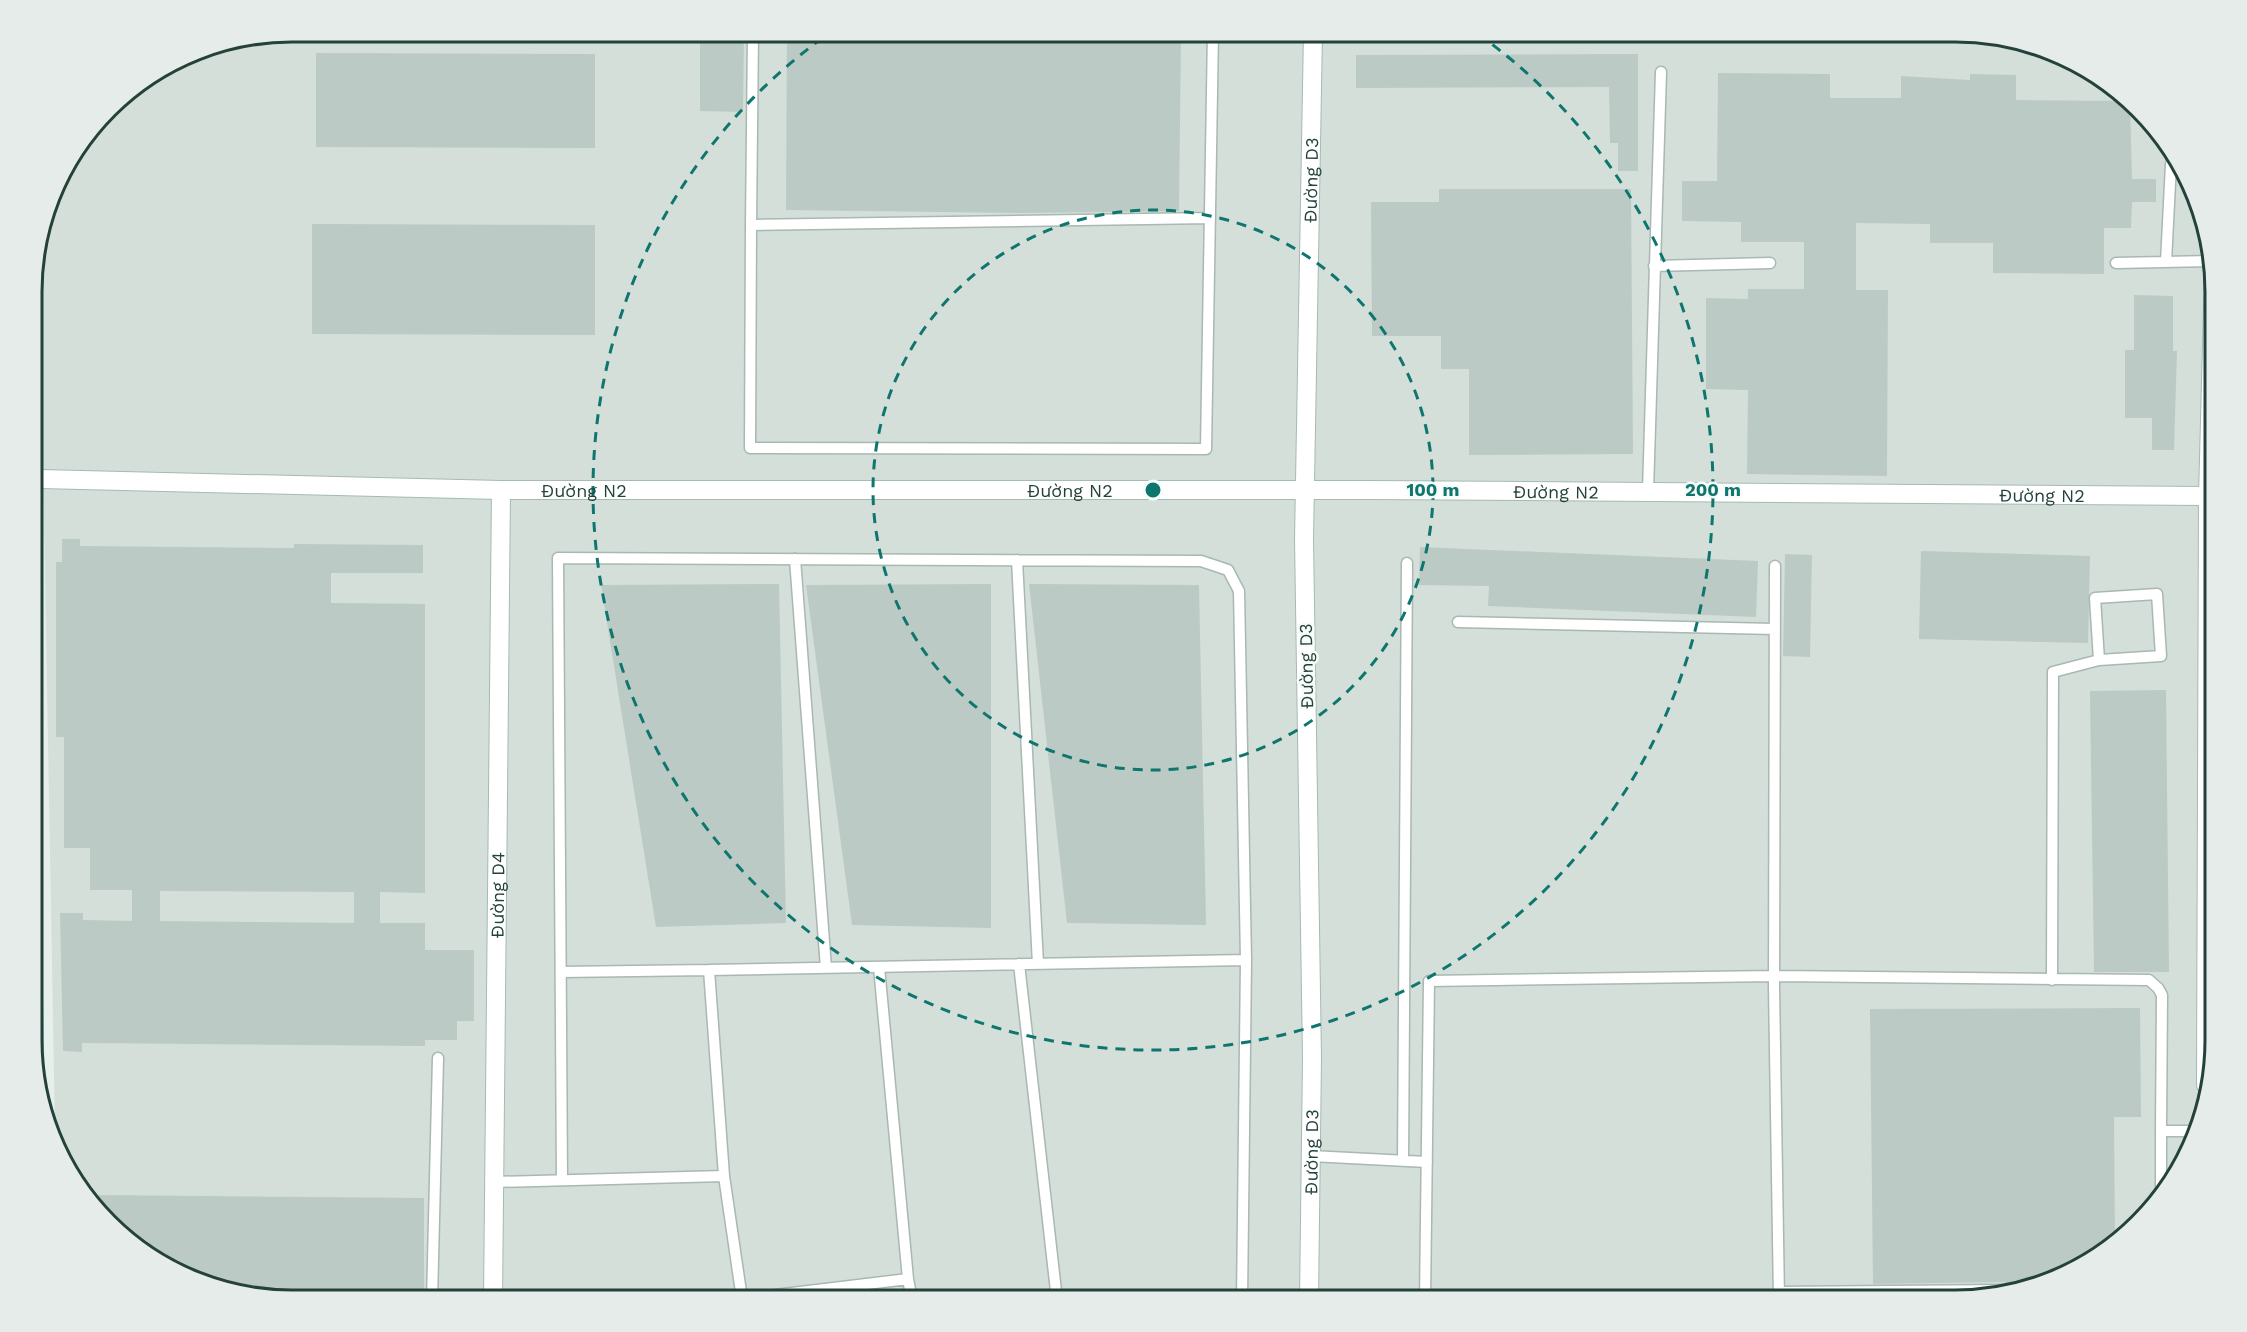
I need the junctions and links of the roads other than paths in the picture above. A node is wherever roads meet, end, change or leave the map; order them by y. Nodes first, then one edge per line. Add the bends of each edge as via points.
1 (753, 42) edge
2 (1214, 42) edge
3 (1313, 42) edge
4 (1661, 72) dead end
5 (2171, 165) edge
6 (1210, 218) junction
7 (751, 225) junction
8 (2203, 261) edge
9 (2166, 262) junction
10 (1770, 263) dead end
11 (2116, 263) dead end
12 (1654, 266) junction
13 (42, 479) edge
14 (501, 490) junction
15 (1305, 490) junction
16 (1647, 491) junction
17 (2205, 496) edge
18 (795, 559) junction
19 (1017, 560) junction
20 (1407, 563) dead end
21 (1775, 566) dead end
22 (1458, 622) dead end
23 (1774, 629) junction
24 (2099, 660) junction
25 (1246, 960) junction
26 (1019, 964) junction
27 (1038, 964) junction
28 (879, 967) junction
29 (826, 968) junction
30 (710, 970) junction
31 (561, 972) junction
32 (1774, 976) junction
33 (2052, 980) junction
34 (438, 1058) dead end
35 (2161, 1131) junction
36 (2188, 1131) edge
37 (1311, 1156) junction
38 (1403, 1160) junction
39 (1427, 1161) junction
40 (724, 1176) junction
41 (562, 1180) junction
42 (494, 1182) junction
43 (2161, 1182) edge
44 (908, 1279) junction
45 (432, 1290) edge
46 (493, 1290) edge
47 (741, 1290) edge
48 (817, 1290) edge
49 (910, 1290) edge
50 (1056, 1290) edge
51 (1242, 1290) edge
52 (1308, 1290) edge
53 (1425, 1290) edge
54 (1779, 1290) edge

1 - 7 lane
2 - 6 lane
3 - 15 street, Đường D3
4 - 12 lane
5 - 9 lane
6 - 7 lane
6 - 7 lane via 1206,449 750,448
8 - 9 lane
9 - 11 lane
10 - 12 lane
12 - 16 lane
13 - 14 street, Đường N2
14 - 15 street, Đường N2
14 - 42 street, Đường D4
15 - 16 street, Đường N2
15 - 37 street, Đường D3
16 - 17 street, Đường N2
18 - 19 lane
18 - 29 lane
18 - 31 lane via 558,558
19 - 25 lane via 1201,561 1228,570 1235,580 1239,605
19 - 27 lane
20 - 38 lane
21 - 23 lane
22 - 23 lane
23 - 32 lane
24 - 24 lane via 2095,598 2157,594 2161,656
24 - 33 lane via 2052,672
25 - 27 lane
25 - 51 lane
26 - 27 lane
26 - 28 lane
26 - 50 lane
28 - 29 lane
28 - 44 lane
29 - 30 lane
30 - 31 lane
30 - 40 lane
31 - 41 lane
32 - 33 lane
32 - 39 lane via 1429,981
32 - 54 lane
33 - 35 lane via 2149,980 2158,988 2162,995
34 - 45 lane
35 - 36 lane
35 - 43 lane
37 - 38 lane
37 - 52 street, Đường D3
38 - 39 lane
39 - 53 lane
40 - 41 lane
40 - 47 lane
41 - 42 lane
42 - 46 street, Đường D4
44 - 48 lane
44 - 49 lane

